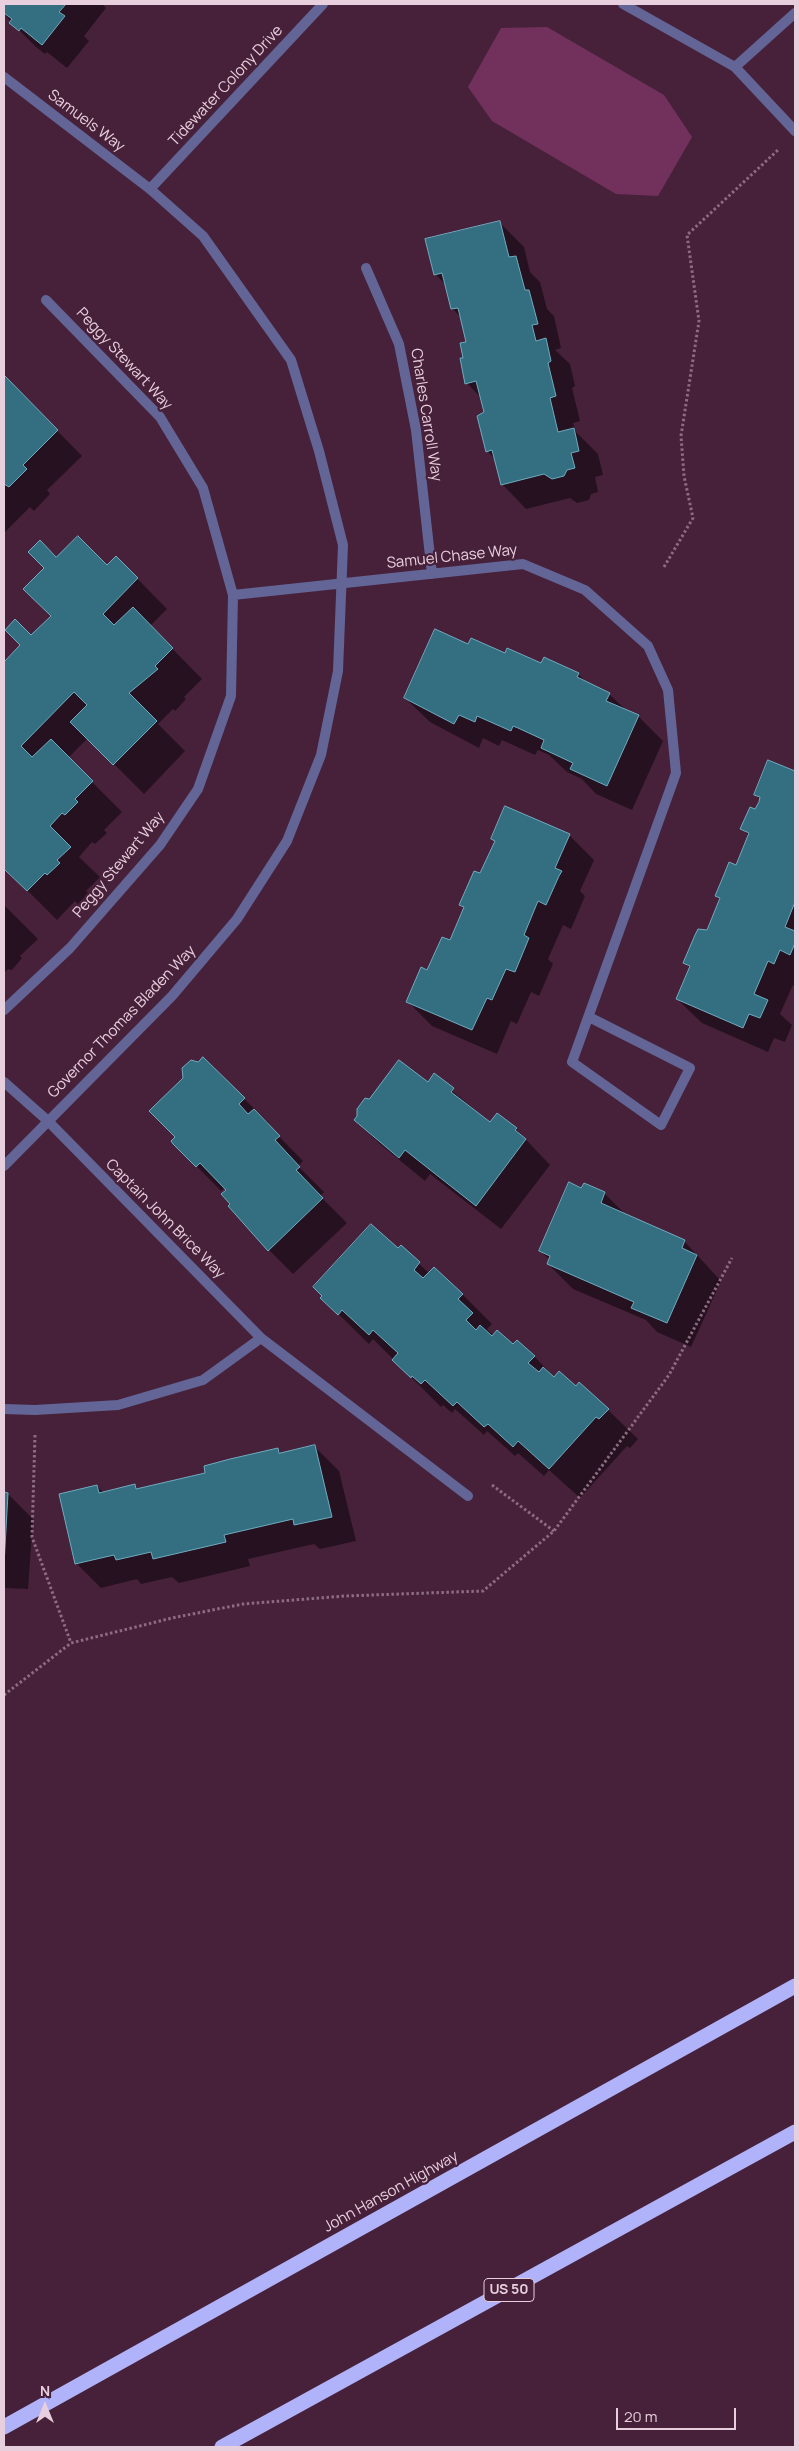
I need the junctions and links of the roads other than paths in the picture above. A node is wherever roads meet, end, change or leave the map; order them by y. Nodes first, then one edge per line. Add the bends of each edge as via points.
1 (323, 4) edge
2 (623, 4) edge
3 (795, 14) edge
4 (735, 67) junction
5 (4, 77) edge
6 (795, 131) edge
7 (150, 189) junction
8 (366, 268) dead end
9 (46, 300) dead end
10 (432, 574) junction
11 (342, 584) junction
12 (233, 596) junction
13 (4, 1010) edge
14 (589, 1017) junction
15 (4, 1082) edge
16 (48, 1121) junction
17 (4, 1166) edge
18 (261, 1338) junction
19 (4, 1409) edge
20 (468, 1496) road end
21 (795, 1986) edge
22 (795, 2132) edge
23 (4, 2427) edge
24 (222, 2447) edge

1 - 7 street, Tidewater Colony Drive
2 - 4 street
3 - 4 street
4 - 6 street
5 - 7 street, Samuels Way
7 - 11 street, Governor Thomas Bladen Way via 203,236 291,360 343,545
8 - 10 street, Charles Carroll Way via 399,344 416,430
9 - 12 street, Peggy Stewart Way via 160,417 203,488
10 - 11 street, Samuel Chase Way
10 - 14 street, Samuel Chase Way via 522,564 586,590 648,646 668,690 676,773
11 - 12 street, Samuel Chase Way
11 - 16 street, Governor Thomas Bladen Way via 338,671 321,755 286,841 237,918 172,996
12 - 13 street, Peggy Stewart Way via 231,696 198,789 160,845 76,940
14 - 14 street, Samuel Chase Way via 572,1062 661,1125 690,1068
15 - 16 street, Captain John Brice Way
16 - 17 street, Governor Thomas Bladen Way
16 - 18 street, Captain John Brice Way
18 - 19 street via 203,1380 118,1406
18 - 20 street, Captain John Brice Way
21 - 23 highway, John Hanson Highway
22 - 24 highway, US 50

